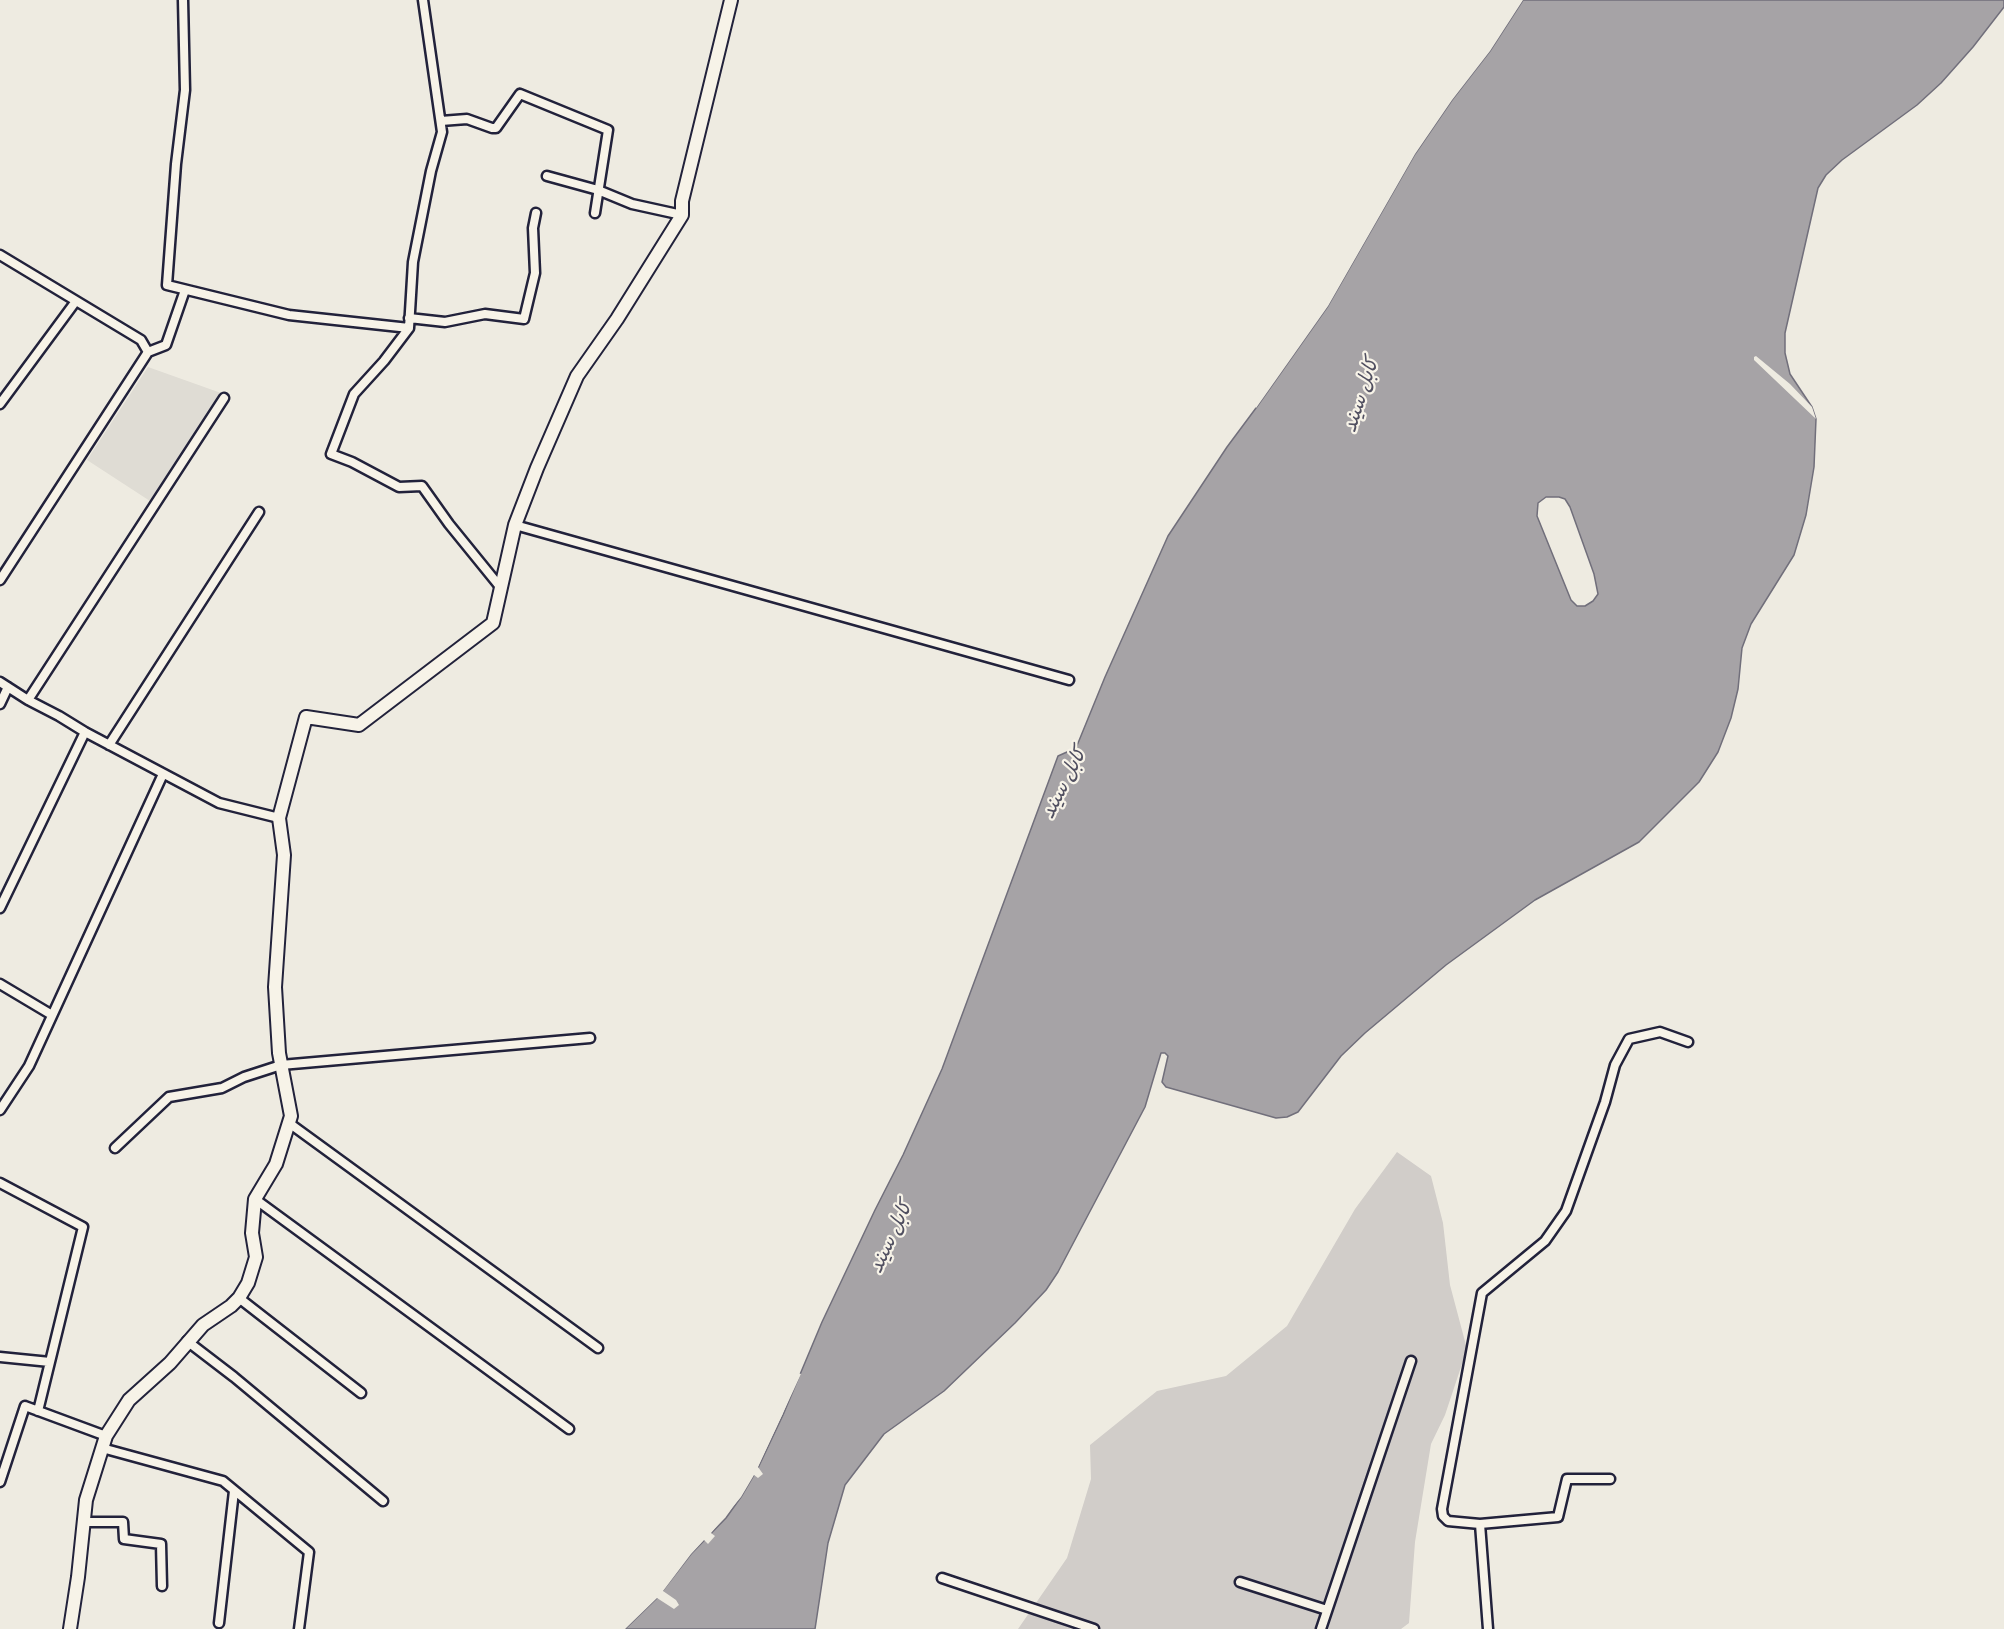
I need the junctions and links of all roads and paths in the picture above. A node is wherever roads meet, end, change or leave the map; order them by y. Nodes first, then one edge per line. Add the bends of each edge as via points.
1 (183, 0) edge
2 (423, 0) edge
3 (731, 0) edge
4 (441, 121) junction
5 (547, 176) dead end
6 (598, 190) junction
7 (536, 213) dead end
8 (595, 213) dead end
9 (682, 215) junction
10 (0, 255) edge
11 (185, 290) junction
12 (76, 301) junction
13 (409, 318) junction
14 (409, 328) junction
15 (148, 352) junction
16 (224, 398) dead end
17 (0, 404) edge
18 (259, 512) dead end
19 (515, 525) junction
20 (0, 580) edge
21 (501, 588) junction
22 (1069, 680) dead end
23 (0, 682) edge
24 (8, 687) junction
25 (28, 700) junction
26 (0, 704) edge
27 (85, 732) junction
28 (109, 745) junction
29 (162, 774) junction
30 (279, 818) junction
31 (0, 908) edge
32 (0, 984) edge
33 (52, 1015) junction
34 (590, 1038) dead end
35 (1688, 1042) dead end
36 (281, 1065) junction
37 (0, 1110) edge
38 (289, 1123) junction
39 (116, 1148) dead end
40 (0, 1183) edge
41 (255, 1199) junction
42 (239, 1298) junction
43 (187, 1341) junction
44 (598, 1348) dead end
45 (0, 1357) edge
46 (1411, 1361) dead end
47 (50, 1362) junction
48 (361, 1393) dead end
49 (38, 1411) junction
50 (569, 1429) dead end
51 (106, 1436) junction
52 (102, 1448) junction
53 (1610, 1479) dead end
54 (0, 1482) edge
55 (234, 1491) junction
56 (383, 1501) dead end
57 (83, 1522) junction
58 (1480, 1524) junction
59 (942, 1578) dead end
60 (1240, 1582) dead end
61 (162, 1586) dead end
62 (1327, 1610) junction
63 (219, 1623) dead end
64 (70, 1629) edge
65 (299, 1629) edge
66 (1094, 1629) edge
67 (1321, 1629) edge
68 (1488, 1629) edge

1 - 11 street via 185,90 167,285
2 - 4 street
3 - 9 street via 682,201
4 - 6 street via 467,119 496,128 520,94 608,130
4 - 13 street via 442,132 413,262
5 - 6 street
6 - 8 street
6 - 9 street via 632,204
7 - 13 street via 535,273 524,319 485,314 445,322
9 - 19 street via 577,376
10 - 12 street
11 - 14 street via 289,315
11 - 15 street via 166,345
12 - 15 street via 141,340
12 - 17 street
13 - 14 street
14 - 21 street via 354,394 331,454 399,487 422,486
15 - 20 street
16 - 25 street
18 - 28 street
19 - 21 street
19 - 22 street
21 - 30 street via 493,623 359,724 306,717
23 - 24 street
24 - 25 street
24 - 26 street
25 - 27 street
27 - 28 street
27 - 31 street
28 - 29 street
29 - 30 street via 219,803
29 - 33 street
30 - 36 street via 284,855 275,987
32 - 33 street
33 - 37 street via 29,1066
34 - 36 street
35 - 58 street via 1660,1032 1629,1040 1615,1065 1566,1212 1545,1241 1482,1293 1442,1509 1448,1521
36 - 38 street
36 - 39 street via 222,1088 169,1097
38 - 41 street via 276,1164
38 - 44 street
40 - 47 street via 83,1227
41 - 42 street via 252,1233 256,1257
41 - 50 street
42 - 43 street
42 - 48 street
43 - 51 street via 170,1363 129,1400
43 - 56 street
45 - 47 street
46 - 62 street
47 - 49 street
49 - 51 street
49 - 54 street via 25,1406
51 - 52 street
52 - 55 street via 223,1481
52 - 57 street
53 - 58 street via 1567,1479 1558,1517
55 - 63 street
55 - 65 street via 309,1552
57 - 61 street via 123,1522 124,1539 161,1544
57 - 64 street
58 - 68 street
59 - 66 street
60 - 62 street
62 - 67 street

